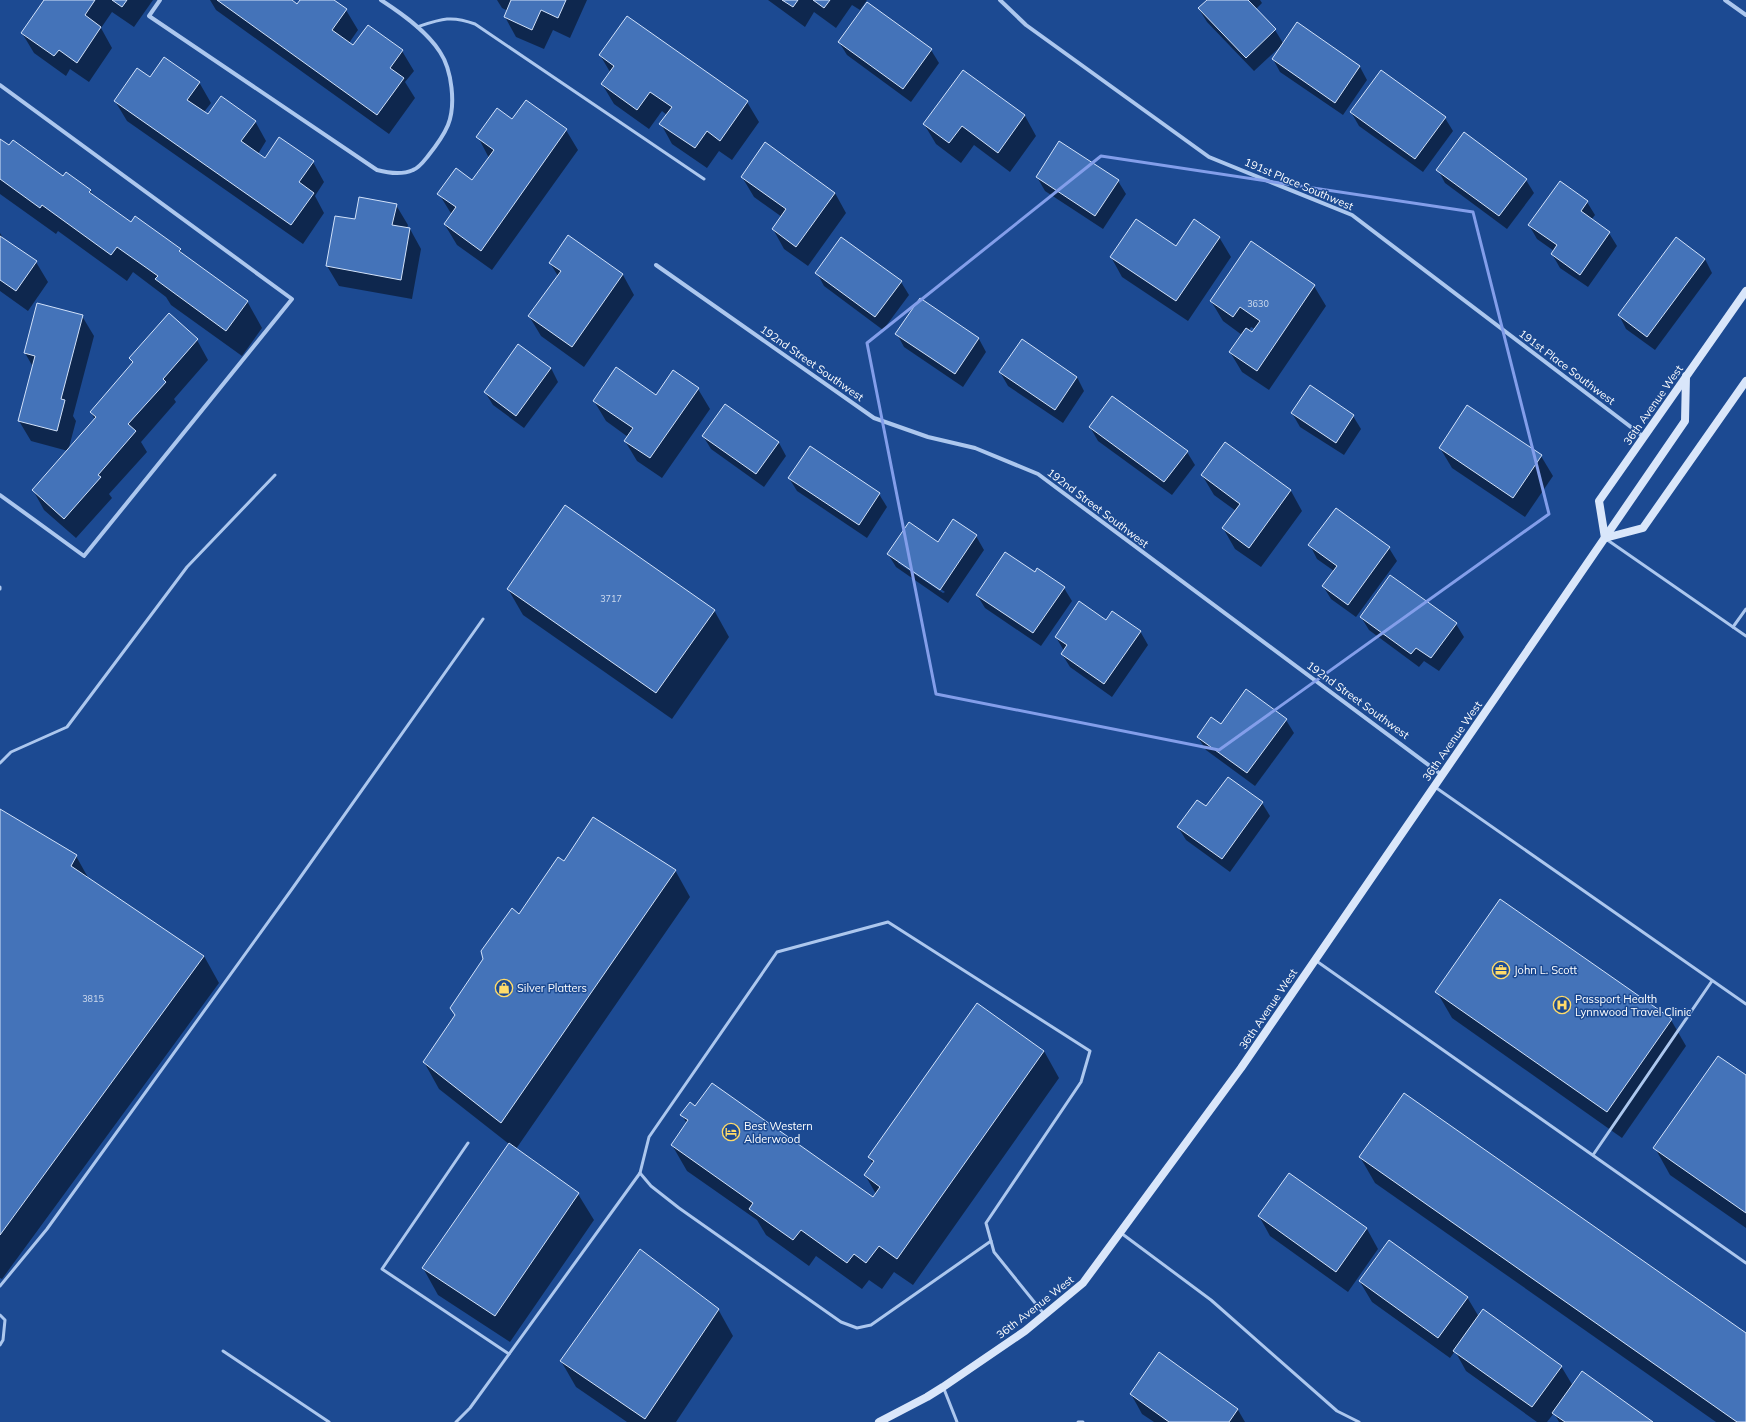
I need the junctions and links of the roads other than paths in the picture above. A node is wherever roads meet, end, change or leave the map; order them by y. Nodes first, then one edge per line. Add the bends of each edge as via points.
1 (160, 0) edge
2 (381, 0) edge
3 (1000, 0) edge
4 (1725, 0) edge
5 (1746, 15) edge
6 (417, 27) junction
7 (0, 85) edge
8 (704, 179) dead end
9 (656, 265) dead end
10 (1746, 291) edge
11 (1686, 376) junction
12 (1746, 381) edge
13 (1644, 437) junction
14 (275, 475) dead end
15 (0, 495) edge
16 (1605, 538) junction
17 (1746, 609) edge
18 (483, 619) dead end
19 (1733, 627) junction
20 (1746, 636) edge
21 (0, 763) edge
22 (1442, 775) junction
23 (1434, 786) junction
24 (1315, 960) junction
25 (1712, 981) junction
26 (1746, 1004) edge
27 (468, 1143) dead end
28 (1593, 1155) junction
29 (640, 1173) junction
30 (1121, 1233) junction
31 (991, 1241) junction
32 (1746, 1263) edge
33 (0, 1286) edge
34 (0, 1315) edge
35 (1045, 1315) junction
36 (0, 1345) edge
37 (223, 1351) dead end
38 (508, 1354) junction
39 (943, 1387) junction
40 (329, 1422) edge
41 (456, 1422) edge
42 (879, 1422) edge
43 (957, 1422) edge
44 (1078, 1422) edge
45 (1083, 1422) edge
46 (1359, 1422) edge

1 - 6 street via 149,16 377,170 387,173 414,170 437,145 448,124 452,103 450,74 440,52
2 - 6 street
3 - 13 street, 191st Place Southwest via 1026,25 1209,157 1352,215
4 - 5 street
6 - 8 lane via 450,17 475,24
7 - 15 street via 292,298 84,556
9 - 22 street, 192nd Street Southwest via 874,418 928,437 975,448 1038,474
10 - 11 main road, 36th Avenue West
11 - 13 main road, 36th Avenue West
11 - 16 main road via 1685,421
12 - 16 main road via 1643,528
13 - 16 main road, 36th Avenue West via 1599,501
14 - 21 lane via 187,567 67,727 11,752
16 - 19 lane
16 - 22 main road, 36th Avenue West
17 - 19 lane
18 - 33 lane via 51,1222
19 - 20 lane
22 - 23 main road, 36th Avenue West
23 - 24 main road, 36th Avenue West
23 - 25 lane
24 - 28 lane
24 - 30 main road, 36th Avenue West via 1241,1068
25 - 26 lane
25 - 28 lane
27 - 38 lane via 382,1269
28 - 32 lane
29 - 31 lane via 651,1186 680,1208 841,1322 857,1328 871,1325
29 - 31 lane via 649,1137 777,952 888,922 1090,1050 1081,1082 986,1223
29 - 38 lane
30 - 35 main road, 36th Avenue West via 1083,1283
30 - 46 lane via 1211,1300 1337,1411
31 - 35 lane via 994,1252
34 - 36 lane via 5,1320
35 - 39 main road, 36th Avenue West
37 - 40 lane
38 - 41 lane via 470,1408
39 - 42 main road, 36th Avenue West
39 - 43 lane
44 - 45 lane

